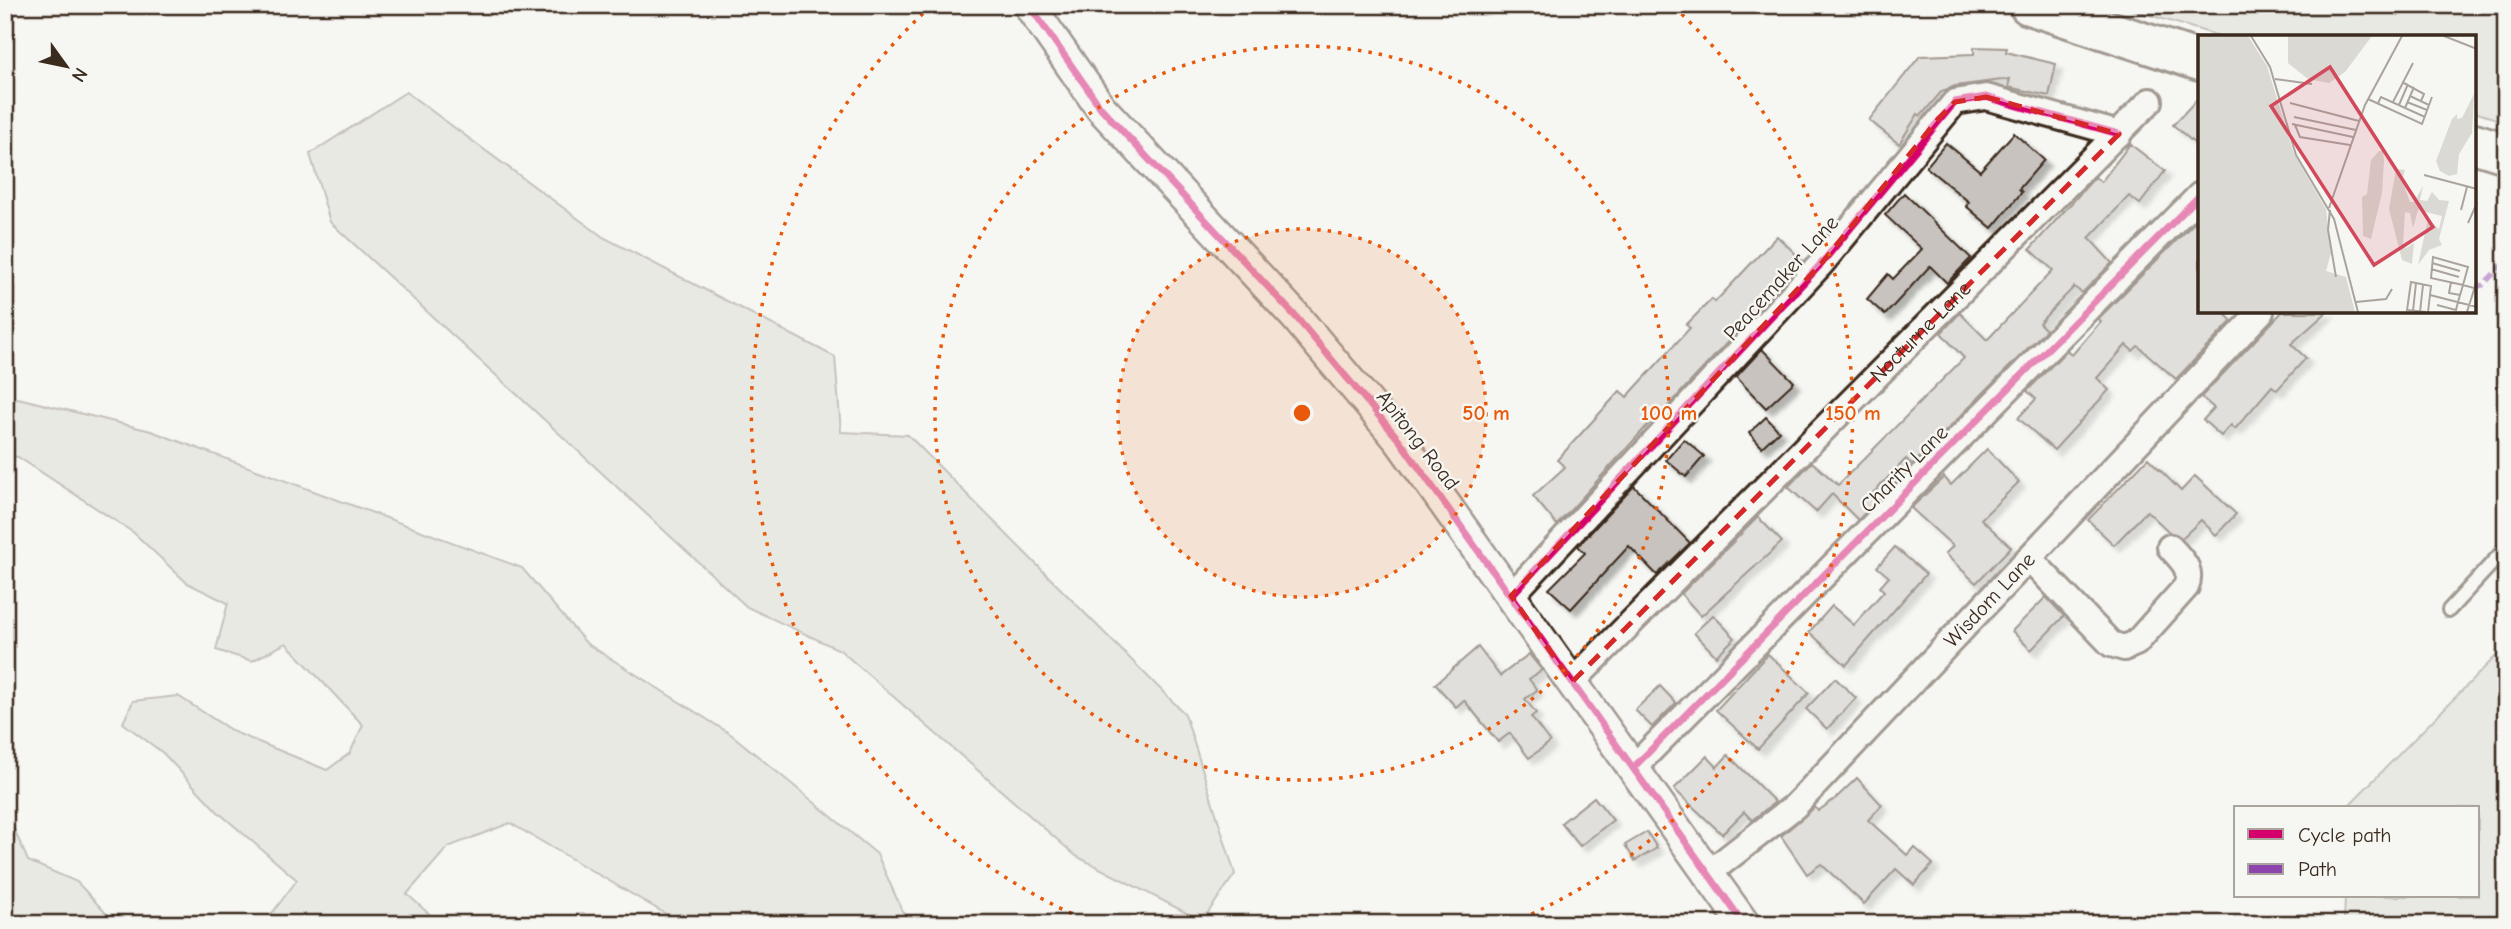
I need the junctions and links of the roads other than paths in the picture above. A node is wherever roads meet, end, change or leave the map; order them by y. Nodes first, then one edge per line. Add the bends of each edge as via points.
1 (1029, 5) edge
2 (2029, 5) edge
3 (2198, 60) edge
4 (2150, 101) dead end
5 (2119, 134) junction
6 (2476, 144) edge
7 (2506, 153) edge
8 (2198, 197) edge
9 (2260, 313) edge
10 (2170, 547) dead end
11 (2506, 548) edge
12 (2029, 558) junction
13 (1511, 596) junction
14 (2449, 610) dead end
15 (1573, 682) junction
16 (1633, 768) junction
17 (1706, 875) junction
18 (1744, 924) edge

1 - 13 street, Apitong Road via 1101,108 1296,317 1400,441
2 - 3 highway
4 - 5 street, Nocturne Lane
5 - 13 street, Peacemaker Lane via 1986,97 1955,102 1821,264
5 - 15 street, Nocturne Lane
6 - 7 highway
8 - 16 street, Charity Lane
9 - 12 street, Wisdom Lane
10 - 12 street via 2186,565 2190,576 2186,587 2136,643 2124,648 2111,644
11 - 14 lane
12 - 17 street, Wisdom Lane via 1795,806
13 - 15 street, Apitong Road
15 - 16 street, Apitong Road
16 - 17 street, Apitong Road
17 - 18 street, Apitong Road

